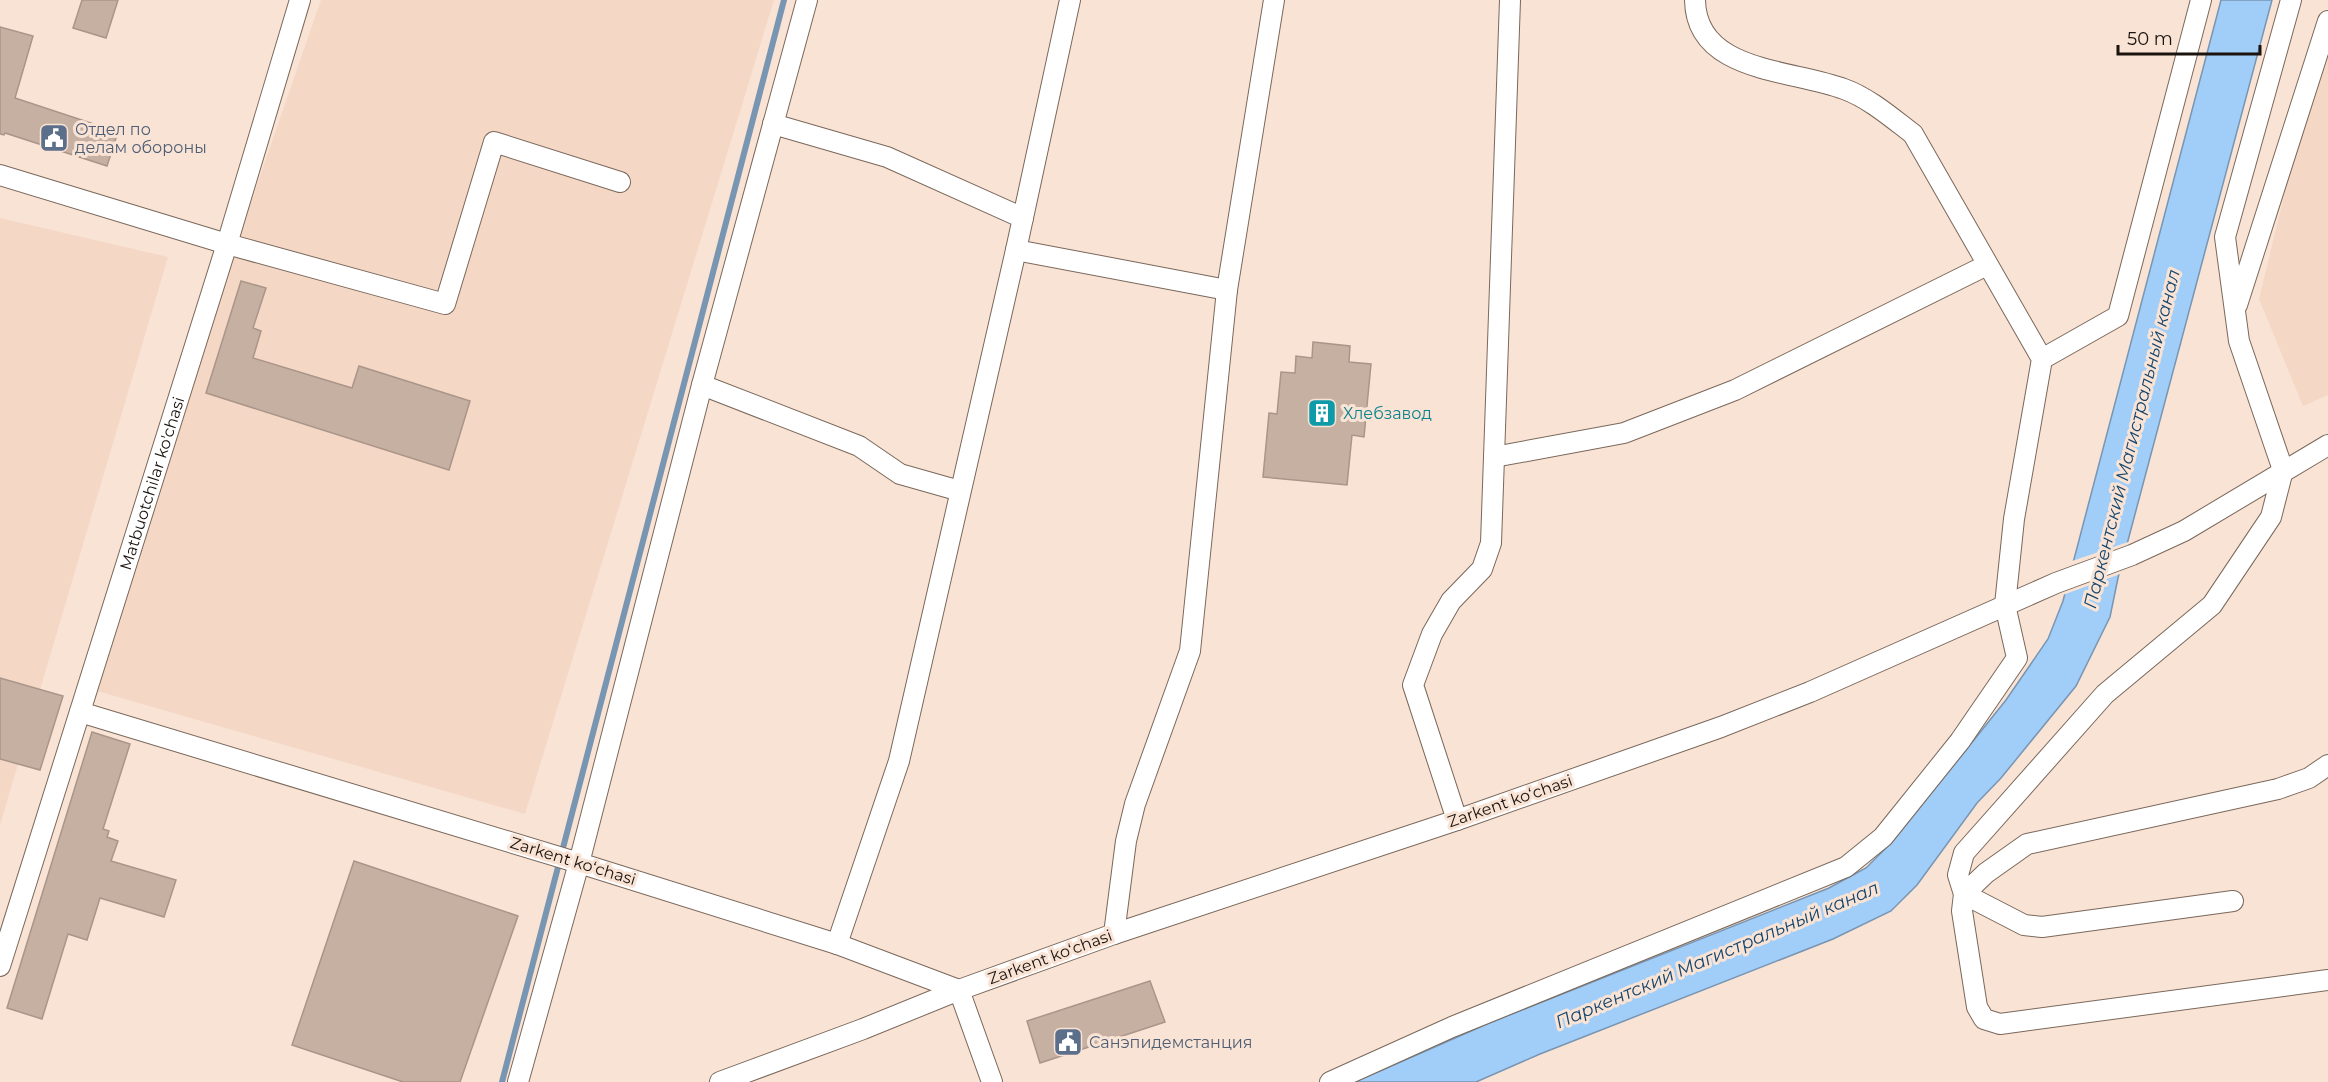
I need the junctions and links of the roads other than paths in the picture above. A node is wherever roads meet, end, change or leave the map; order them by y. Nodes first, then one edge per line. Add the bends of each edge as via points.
1 (300, 0) edge
2 (807, 0) edge
3 (1070, 0) edge
4 (1274, 0) edge
5 (1510, 0) edge
6 (1695, 0) edge
7 (2201, 0) edge
8 (2291, 0) edge
9 (2328, 21) edge
10 (773, 124) junction
11 (0, 175) edge
12 (620, 182) dead end
13 (1023, 218) junction
14 (227, 244) junction
15 (1016, 250) junction
16 (1988, 265) junction
17 (1227, 290) junction
18 (2235, 311) junction
19 (2042, 359) junction
20 (702, 385) junction
21 (2328, 445) edge
22 (1494, 457) junction
23 (2283, 470) junction
24 (960, 491) junction
25 (2005, 605) junction
26 (80, 712) junction
27 (2328, 765) edge
28 (1456, 820) junction
29 (566, 859) junction
30 (1964, 894) junction
31 (2233, 902) dead end
32 (1114, 934) junction
33 (837, 944) junction
34 (0, 966) edge
35 (2328, 980) edge
36 (959, 990) junction
37 (518, 1082) edge
38 (720, 1082) edge
39 (992, 1082) edge
40 (1330, 1082) edge

1 - 14 street, Matbuotchilar ko'chasi
2 - 10 street
3 - 13 street
4 - 17 street
5 - 22 street
6 - 16 street via 1695,16 1703,34 1730,57 1846,89 1913,134
7 - 19 street via 2118,315
8 - 18 street via 2225,237
9 - 18 street
10 - 13 street via 887,157
10 - 20 street
11 - 14 street
12 - 14 street via 494,142 445,304
13 - 15 street
14 - 26 street, Matbuotchilar ko'chasi
15 - 17 street
15 - 24 street
16 - 19 street
16 - 22 street via 1736,390 1624,433
17 - 32 street via 1191,651 1135,804 1125,841
18 - 23 street via 2239,341
19 - 25 street via 2014,519
20 - 24 street via 859,446 900,474
20 - 29 street
21 - 23 street, Zarkent koʻchasi
22 - 28 street via 1491,543 1482,569 1451,601 1432,633 1413,686
23 - 25 street, Zarkent koʻchasi via 2193,526 2132,555
23 - 30 street via 2271,517 2212,605 2105,694 1964,853 1959,875
24 - 33 street via 899,761
25 - 28 street, Zarkent koʻchasi via 1810,693 1721,728
25 - 40 street via 2017,658 1960,741 1883,837 1846,867 1452,1027
26 - 29 street, Zarkent koʻchasi
26 - 34 street, Matbuotchilar ko'chasi
27 - 30 street via 2309,778 2278,789 2027,844
28 - 32 street, Zarkent koʻchasi
29 - 33 street, Zarkent koʻchasi
29 - 37 street
30 - 31 street via 2024,925 2042,927
30 - 35 street via 1962,911 1977,1007 1984,1018 2000,1024
32 - 36 street, Zarkent koʻchasi
33 - 36 street, Zarkent koʻchasi
36 - 38 street
36 - 39 street

